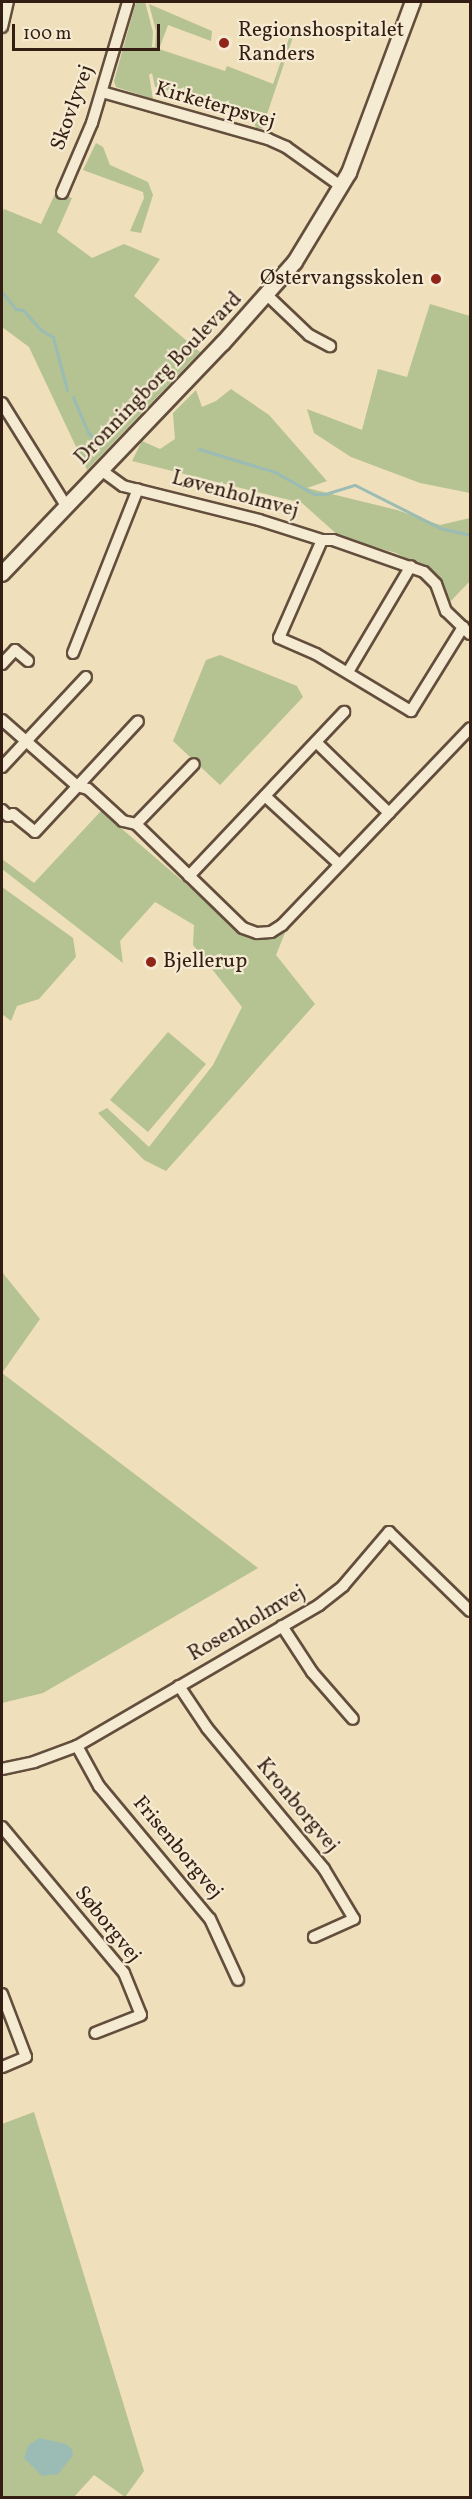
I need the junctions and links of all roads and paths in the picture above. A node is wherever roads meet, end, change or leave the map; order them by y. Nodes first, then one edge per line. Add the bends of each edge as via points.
1 (8, 2) edge
2 (128, 2) edge
3 (413, 2) edge
4 (2, 27) edge
5 (102, 92) junction
6 (342, 187) junction
7 (62, 193) dead end
8 (267, 295) junction
9 (330, 346) dead end
10 (2, 406) edge
11 (101, 470) junction
12 (138, 489) junction
13 (66, 506) junction
14 (322, 540) junction
15 (411, 566) junction
16 (2, 574) edge
17 (466, 631) edge
18 (73, 653) dead end
19 (27, 661) dead end
20 (2, 664) edge
21 (348, 672) junction
22 (86, 677) dead end
23 (344, 712) dead end
24 (2, 720) edge
25 (138, 721) dead end
26 (471, 728) edge
27 (25, 742) junction
28 (316, 742) junction
29 (194, 764) dead end
30 (2, 767) edge
31 (77, 786) junction
32 (265, 796) junction
33 (2, 810) edge
34 (389, 813) junction
35 (135, 824) junction
36 (339, 864) junction
37 (189, 876) junction
38 (471, 1611) edge
39 (282, 1626) junction
40 (179, 1686) junction
41 (353, 1719) dead end
42 (77, 1746) junction
43 (2, 1769) edge
44 (2, 1827) edge
45 (314, 1937) dead end
46 (238, 1980) dead end
47 (2, 1994) edge
48 (95, 2033) dead end
49 (2, 2067) edge

1 - 4 street
2 - 5 street, Skovlyvej
3 - 6 street, Dronningborg Boulevard
5 - 6 street, Kirketerpsvej via 268,139 286,147
5 - 7 street, Skovlyvej
6 - 8 street, Dronningborg Boulevard via 295,262
8 - 9 street via 309,335
8 - 11 street, Dronningborg Boulevard
10 - 13 street
11 - 12 street, Løvenholmvej via 123,486
11 - 13 street, Dronningborg Boulevard
12 - 14 street, Løvenholmvej
12 - 18 street, Løvenholmvej
13 - 16 street, Dronningborg Boulevard
14 - 15 street, Løvenholmvej via 333,540
14 - 21 street, Løvenholmvej via 279,638
15 - 17 street, Løvenholmvej via 435,584 446,612
15 - 21 street
17 - 21 street, Løvenholmvej via 411,711
19 - 20 street via 15,650
22 - 27 street
23 - 28 street
24 - 27 street
25 - 31 street
26 - 34 street
27 - 30 street
27 - 31 street
28 - 32 street
28 - 34 street
29 - 35 street
31 - 33 street via 35,832
31 - 35 street via 88,789 123,821
32 - 36 street
32 - 37 street
34 - 36 street
35 - 37 street
36 - 37 street via 282,925 270,932 243,928
38 - 39 street, Rosenholmvej via 389,1532 343,1586 320,1605
39 - 40 street, Rosenholmvej
39 - 41 street via 312,1672
40 - 42 street, Rosenholmvej
40 - 45 street, Kronborgvej via 207,1728 324,1869 354,1919
42 - 43 street, Rosenholmvej
42 - 46 street, Frisenborgvej via 99,1786 210,1918
44 - 48 street, Søborgvej via 124,1973 141,2015
47 - 49 street via 26,2057

